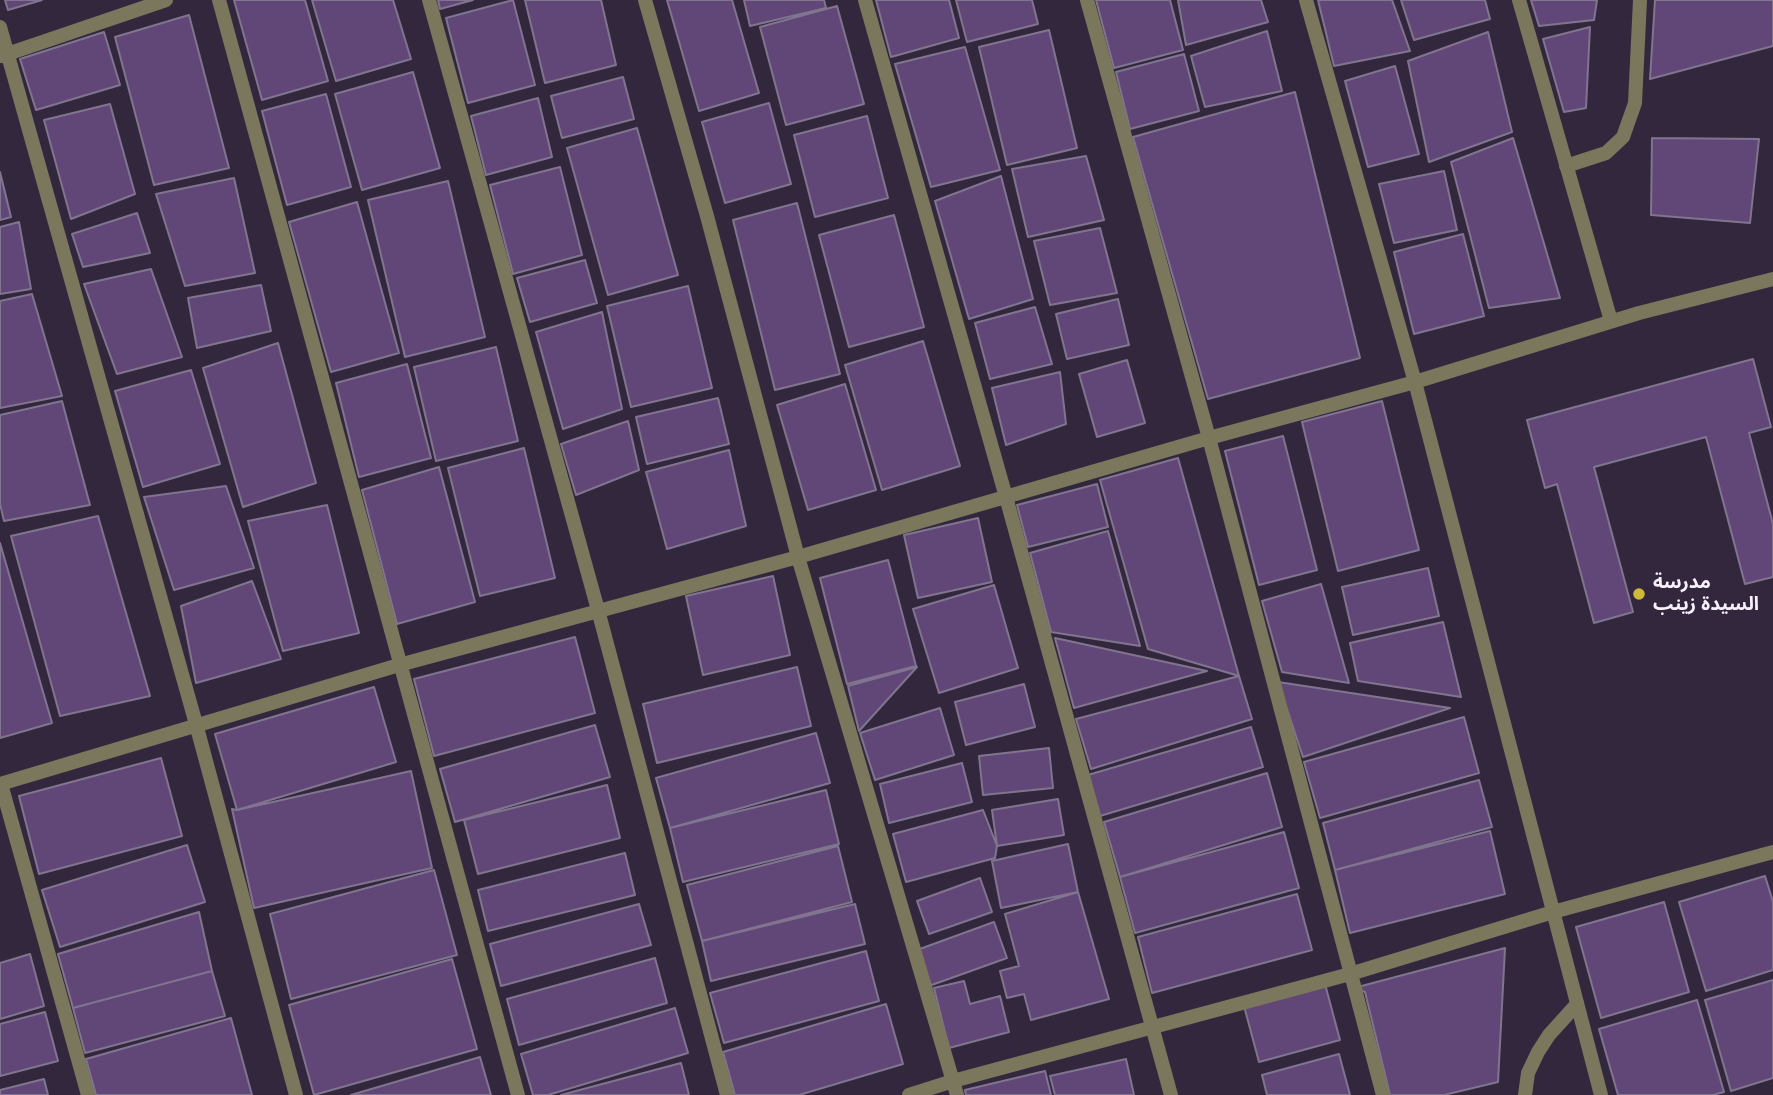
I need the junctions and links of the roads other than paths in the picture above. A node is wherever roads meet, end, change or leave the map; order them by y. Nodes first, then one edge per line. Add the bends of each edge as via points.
1 (166, 0) edge
2 (219, 0) edge
3 (429, 0) edge
4 (645, 0) edge
5 (865, 0) edge
6 (1087, 0) edge
7 (1306, 0) edge
8 (1519, 0) edge
9 (1640, 0) edge
10 (0, 27) edge
11 (4, 56) edge
12 (1566, 166) junction
13 (1773, 279) edge
14 (1611, 321) junction
15 (1415, 382) junction
16 (1209, 438) junction
17 (1006, 497) junction
18 (798, 557) junction
19 (598, 610) junction
20 (399, 665) junction
21 (196, 724) junction
22 (0, 784) edge
23 (1773, 852) edge
24 (1553, 912) junction
25 (1350, 974) junction
26 (1577, 1004) junction
27 (1151, 1027) junction
28 (955, 1088) edge
29 (88, 1095) edge
30 (296, 1095) edge
31 (518, 1095) edge
32 (727, 1095) edge
33 (909, 1095) edge
34 (1171, 1095) edge
35 (1383, 1095) edge
36 (1525, 1095) edge
37 (1601, 1095) edge

1 - 11 street
2 - 20 street
3 - 19 street
4 - 18 street
5 - 17 street
6 - 16 street
7 - 15 street
8 - 12 street
9 - 12 street via 1635,103 1622,137 1606,153
10 - 11 street
11 - 21 street
12 - 14 street
13 - 14 street
14 - 15 street
15 - 16 street
15 - 24 street
16 - 17 street
16 - 25 street
17 - 18 street
17 - 27 street
18 - 19 street
18 - 28 street
19 - 20 street
19 - 32 street
20 - 21 street
20 - 31 street
21 - 22 street
21 - 30 street
22 - 29 street
23 - 24 street
24 - 25 street
24 - 26 street
25 - 27 street
25 - 35 street
26 - 36 street via 1538,1052
26 - 37 street
27 - 28 street
27 - 34 street
28 - 33 street

